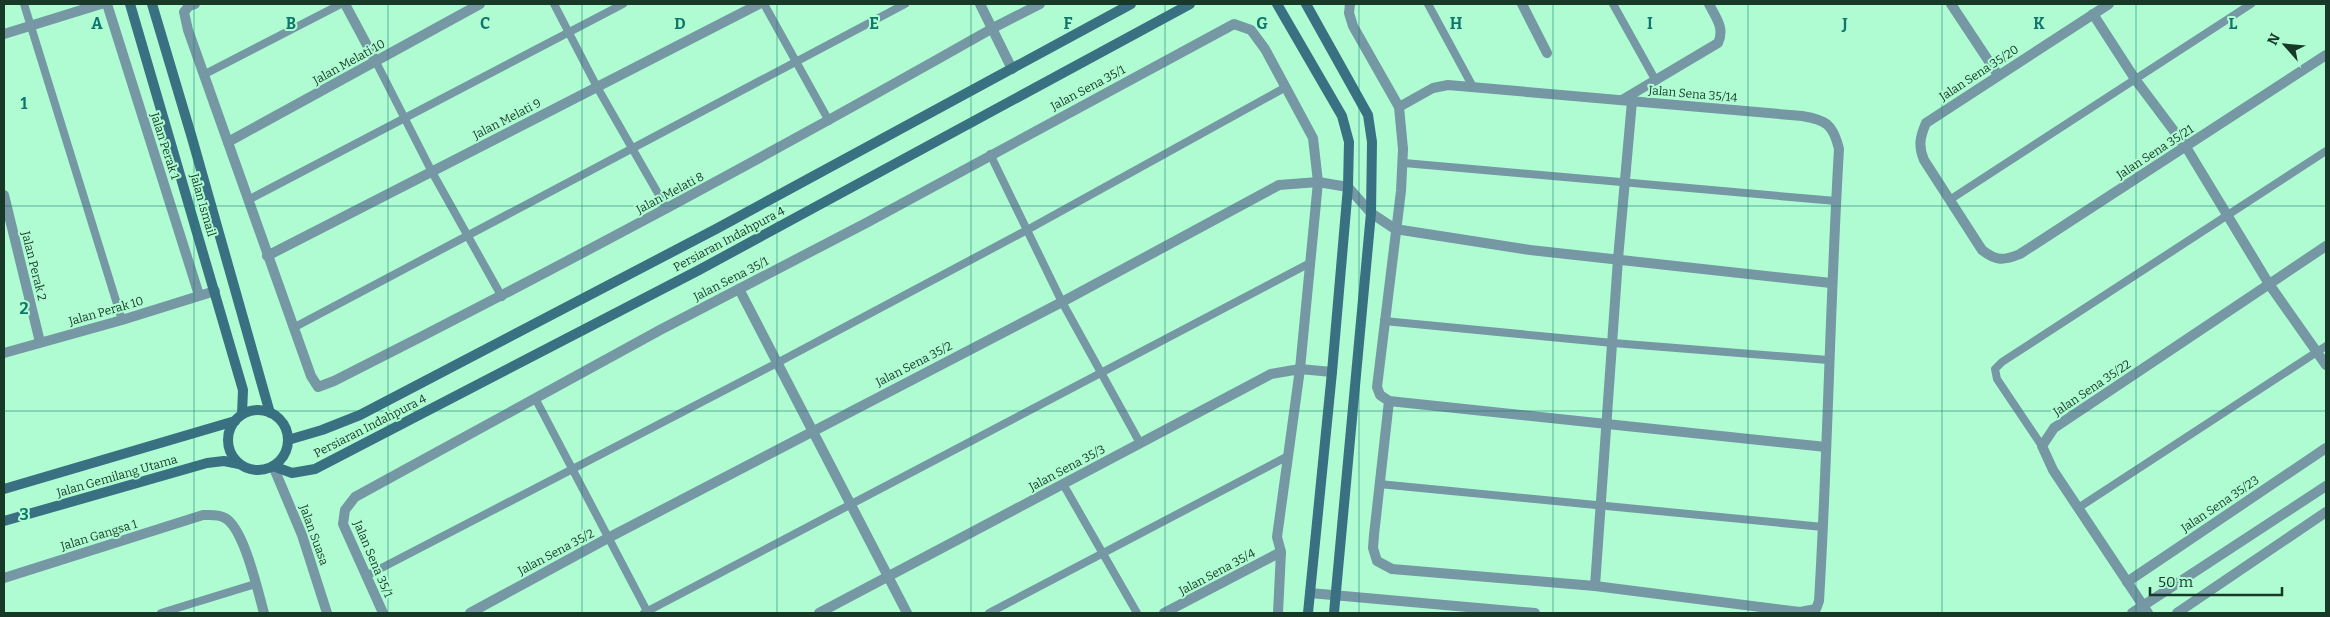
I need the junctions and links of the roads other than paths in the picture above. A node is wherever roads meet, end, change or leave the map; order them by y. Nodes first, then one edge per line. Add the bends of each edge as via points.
1 (24, 4) edge
2 (101, 4) edge
3 (107, 4) edge
4 (130, 4) edge
5 (152, 4) edge
6 (195, 4) edge
7 (343, 4) edge
8 (480, 4) edge
9 (554, 4) edge
10 (624, 4) edge
11 (759, 4) edge
12 (764, 4) edge
13 (905, 4) edge
14 (980, 4) edge
15 (1040, 4) edge
16 (1131, 4) edge
17 (1190, 4) edge
18 (1276, 4) edge
19 (1306, 4) edge
20 (1350, 4) edge
21 (1428, 4) edge
22 (1522, 4) edge
23 (1612, 4) edge
24 (1709, 4) edge
25 (2109, 4) edge
26 (2251, 4) edge
27 (1955, 5) edge
28 (2093, 14) junction
29 (31, 26) junction
30 (992, 28) junction
31 (569, 33) junction
32 (4, 34) edge
33 (1547, 53) dead end
34 (2326, 55) edge
35 (376, 62) junction
36 (796, 62) junction
37 (1012, 69) junction
38 (205, 74) junction
39 (1998, 75) junction
40 (2136, 79) junction
41 (1656, 81) junction
42 (597, 87) junction
43 (1286, 87) junction
44 (1473, 87) junction
45 (1627, 101) junction
46 (1399, 108) junction
47 (405, 118) junction
48 (829, 121) junction
49 (228, 142) junction
50 (2186, 147) junction
51 (632, 149) junction
52 (2326, 152) edge
53 (990, 154) junction
54 (1404, 162) junction
55 (432, 172) junction
56 (1625, 181) junction
57 (1318, 182) junction
58 (1348, 187) junction
59 (4, 197) edge
60 (1951, 199) junction
61 (248, 200) junction
62 (1836, 201) junction
63 (667, 210) junction
64 (1371, 213) junction
65 (2228, 216) junction
66 (1394, 229) junction
67 (1027, 230) junction
68 (467, 236) junction
69 (2326, 246) edge
70 (267, 256) junction
71 (1618, 259) junction
72 (1310, 263) junction
73 (1831, 283) junction
74 (2269, 284) junction
75 (739, 289) junction
76 (214, 291) junction
77 (199, 295) junction
78 (502, 297) junction
79 (1062, 302) junction
80 (122, 320) junction
81 (1384, 321) junction
82 (293, 328) junction
83 (40, 342) junction
84 (1612, 343) junction
85 (2326, 346) edge
86 (4, 353) edge
87 (2317, 353) junction
88 (1828, 360) junction
89 (777, 363) junction
90 (2326, 365) edge
91 (1300, 369) junction
92 (1101, 371) junction
93 (1332, 372) junction
94 (535, 398) junction
95 (1389, 401) junction
96 (270, 413) junction
97 (238, 418) junction
98 (1607, 424) junction
99 (812, 431) junction
100 (288, 440) junction
101 (1140, 443) junction
102 (2042, 446) junction
103 (1826, 447) junction
104 (2326, 448) edge
105 (1288, 456) junction
106 (239, 464) junction
107 (273, 466) junction
108 (571, 469) junction
109 (1063, 484) junction
110 (1380, 484) junction
111 (2326, 486) edge
112 (4, 489) edge
113 (850, 504) junction
114 (1601, 506) junction
115 (2078, 508) junction
116 (2326, 512) edge
117 (4, 521) edge
118 (1823, 527) junction
119 (608, 538) junction
120 (1281, 552) junction
121 (1103, 554) junction
122 (366, 576) junction
123 (888, 577) junction
124 (4, 578) edge
125 (2128, 582) junction
126 (255, 584) junction
127 (1595, 586) junction
128 (1310, 593) junction
129 (1335, 596) junction
130 (2146, 610) edge
131 (1816, 611) edge
132 (161, 613) edge
133 (264, 613) edge
134 (327, 613) edge
135 (383, 613) edge
136 (470, 613) edge
137 (646, 613) edge
138 (819, 613) edge
139 (907, 613) edge
140 (989, 613) edge
141 (1136, 613) edge
142 (1164, 613) edge
143 (1278, 613) edge
144 (1308, 613) edge
145 (1334, 613) edge
146 (1534, 613) edge
147 (2132, 613) edge
148 (2177, 613) edge

1 - 29 lane
2 - 29 street
3 - 77 street, Jalan Perak 1
4 - 76 street, Jalan Ismail
5 - 96 street, Jalan Ismail
6 - 38 street via 184,12
7 - 35 street
7 - 38 lane
8 - 35 street, Jalan Melati 10
9 - 31 lane
10 - 31 lane
11 - 42 street, Jalan Melati 9
12 - 36 lane
13 - 36 lane
14 - 30 street
15 - 30 street, Jalan Melati 8
16 - 37 street, Persiaran Indahpura 4
17 - 107 street, Persiaran Indahpura 4 via 699,270 315,469 292,473
18 - 58 street via 1342,116 1349,142
19 - 64 street via 1368,114 1372,142
20 - 46 street via 1353,26
21 - 44 lane
22 - 33 street
23 - 41 lane
24 - 41 street via 1722,27 1718,43
25 - 28 street, Jalan Sena 35/20
26 - 40 lane
27 - 39 street
28 - 39 street, Jalan Sena 35/20
28 - 40 street
29 - 32 street
29 - 80 lane
30 - 37 street
30 - 48 street, Jalan Melati 8
31 - 42 lane
31 - 47 lane
34 - 50 street, Jalan Sena 35/21
35 - 47 lane
35 - 49 street, Jalan Melati 10
36 - 48 lane
36 - 51 lane
37 - 100 street, Persiaran Indahpura 4 via 360,415
38 - 49 street
39 - 60 street, Jalan Sena 35/20 via 1926,123 1920,136 1919,148 1924,160
40 - 50 street
40 - 60 lane
41 - 45 street
42 - 51 lane
42 - 55 street, Jalan Melati 9
43 - 53 street, Jalan Sena 35/1 via 1265,49 1250,30 1234,24
43 - 57 street via 1314,138
43 - 67 lane
44 - 45 street, Jalan Sena 35/14
44 - 46 street, Jalan Sena 35/14 via 1448,85 1433,88
45 - 56 street
45 - 62 street, Jalan Sena 35/14 via 1802,116 1828,124 1836,136 1838,149
46 - 54 street
47 - 55 lane
47 - 61 lane
48 - 63 street, Jalan Melati 8
49 - 61 street
50 - 60 street, Jalan Sena 35/21 via 2005,261 1993,259 1982,250
50 - 65 street
51 - 63 lane
51 - 68 lane
52 - 65 lane
53 - 67 lane
53 - 75 street, Jalan Sena 35/1
54 - 56 lane
54 - 66 street
55 - 68 lane
55 - 70 street, Jalan Melati 9
56 - 62 lane
56 - 71 street
57 - 58 street, Jalan Sena 35/2
57 - 72 street
57 - 79 street, Jalan Sena 35/2 via 1279,185
58 - 64 street
58 - 93 street
59 - 83 street, Jalan Perak 2
61 - 70 street
62 - 73 street, Jalan Sena 35/14
63 - 78 street, Jalan Melati 8
64 - 66 street
64 - 129 street
65 - 74 street
65 - 102 lane via 1995,369 2003,391
66 - 71 street via 1530,250
66 - 81 street
67 - 79 lane
67 - 89 lane
68 - 78 lane
68 - 82 lane
69 - 74 street, Jalan Sena 35/22
70 - 82 street
71 - 73 street
71 - 84 street
72 - 91 street
72 - 92 lane
73 - 88 street, Jalan Sena 35/14
74 - 87 street
74 - 102 street, Jalan Sena 35/22 via 2054,428
75 - 89 street
75 - 94 street, Jalan Sena 35/1
76 - 77 street, Jalan Perak 10
76 - 97 street, Jalan Ismail via 243,390
77 - 80 street, Jalan Perak 10
78 - 82 street, Jalan Melati 8 via 318,387
79 - 92 lane
79 - 99 street, Jalan Sena 35/2
80 - 83 street, Jalan Perak 10
81 - 84 lane
81 - 95 street via 1377,387 1380,395
83 - 86 street, Jalan Perak 10
84 - 88 lane
84 - 98 street
85 - 87 lane
87 - 90 street
87 - 115 lane
88 - 103 street, Jalan Sena 35/14
89 - 99 street
89 - 108 lane
91 - 93 street, Jalan Sena 35/3
91 - 101 street, Jalan Sena 35/3 via 1271,374
91 - 105 street
92 - 101 lane
92 - 113 lane
93 - 128 street
94 - 108 lane
94 - 122 street, Jalan Sena 35/1 via 348,503 343,524
95 - 98 street
95 - 110 street
96 - 97 street via 260,410
96 - 100 street via 283,424
97 - 106 street via 228,434 229,449
97 - 112 street, Jalan Gemilang Utama
98 - 103 street
98 - 114 street
99 - 113 street
99 - 119 street, Jalan Sena 35/2
100 - 107 street via 283,456
101 - 109 street, Jalan Sena 35/3
102 - 115 street via 2052,470
103 - 118 street, Jalan Sena 35/14
104 - 125 street, Jalan Sena 35/23
105 - 120 street via 1277,537
105 - 121 lane
106 - 107 street via 256,470
106 - 117 street, Jalan Gemilang Utama via 207,463
107 - 134 street, Jalan Suasa via 302,535
108 - 119 lane
108 - 122 lane
109 - 121 lane
109 - 123 street, Jalan Sena 35/3
110 - 114 lane
110 - 127 street via 1373,548 1377,561 1392,569
111 - 130 street
113 - 123 street
113 - 137 lane
114 - 118 lane
114 - 127 street
115 - 125 street
116 - 148 street
118 - 131 street, Jalan Sena 35/14
119 - 136 street, Jalan Sena 35/2
119 - 137 lane
120 - 142 street, Jalan Sena 35/4
120 - 143 street
121 - 140 lane
121 - 141 lane
122 - 135 street, Jalan Sena 35/1
123 - 138 street, Jalan Sena 35/3
123 - 139 street
124 - 126 street, Jalan Gangsa 1 via 203,515 213,515 226,518 240,535
125 - 130 street
126 - 132 lane
126 - 133 street
127 - 131 street via 1800,612
128 - 129 street
128 - 144 street
129 - 145 street
129 - 146 street
130 - 147 street

